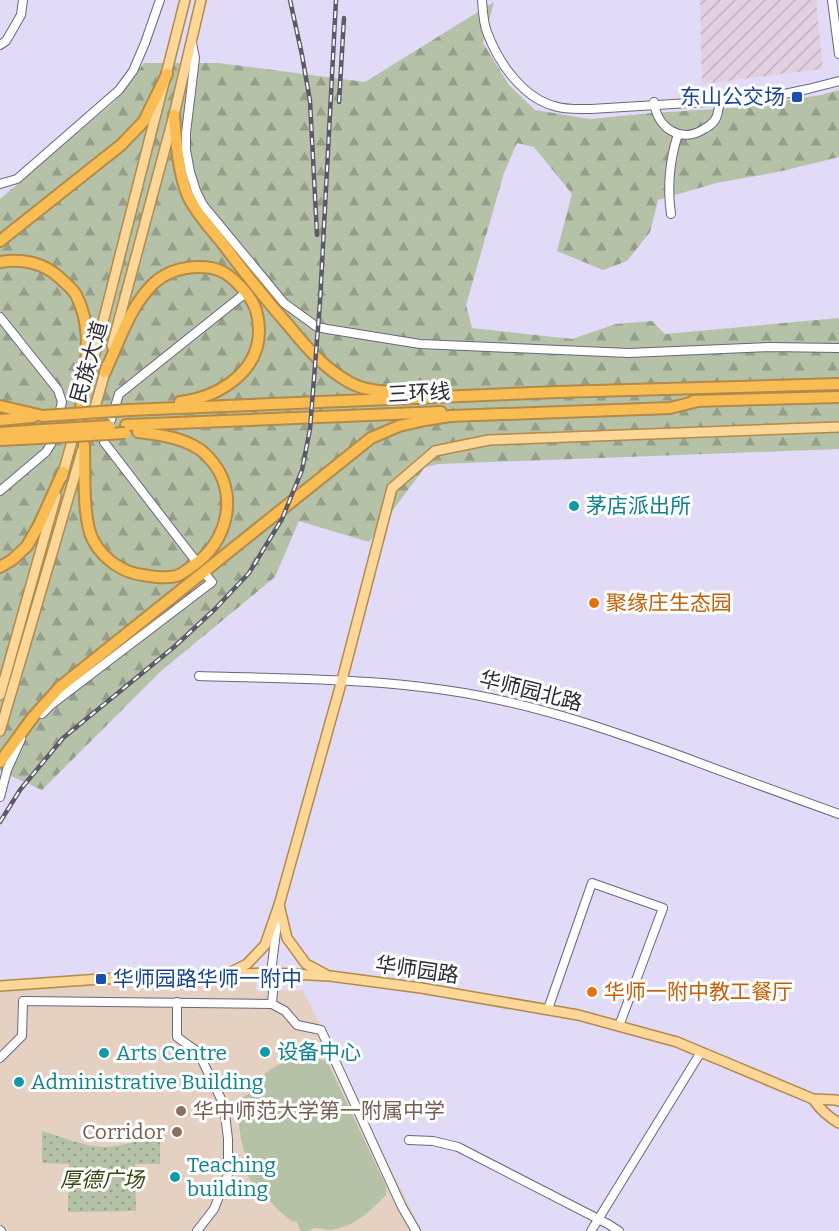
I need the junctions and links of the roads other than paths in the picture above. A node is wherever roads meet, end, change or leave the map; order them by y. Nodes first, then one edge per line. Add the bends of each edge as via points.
1 (23, 0) edge
2 (160, 0) edge
3 (185, 0) edge
4 (201, 0) edge
5 (485, 0) edge
6 (834, 0) edge
7 (839, 17) edge
8 (191, 42) junction
9 (0, 45) edge
10 (839, 54) edge
11 (167, 74) junction
12 (839, 77) edge
13 (839, 81) edge
14 (720, 99) junction
15 (654, 103) junction
16 (174, 115) junction
17 (678, 134) junction
18 (0, 184) edge
19 (671, 214) dead end
20 (0, 241) edge
21 (0, 262) edge
22 (243, 295) dead end
23 (0, 317) edge
24 (839, 348) edge
25 (105, 372) junction
26 (839, 384) edge
27 (557, 392) junction
28 (839, 397) edge
29 (698, 401) junction
30 (0, 406) edge
31 (81, 410) junction
32 (129, 410) junction
33 (43, 416) junction
34 (450, 416) junction
35 (0, 420) edge
36 (839, 427) edge
37 (126, 429) junction
38 (138, 432) junction
39 (0, 433) edge
40 (40, 434) junction
41 (4, 441) edge
42 (84, 446) junction
43 (63, 472) junction
44 (0, 491) edge
45 (195, 560) dead end
46 (0, 567) edge
47 (207, 576) dead end
48 (200, 676) dead end
49 (342, 680) junction
50 (0, 695) edge
51 (0, 731) edge
52 (0, 762) edge
53 (0, 797) edge
54 (839, 814) edge
55 (279, 905) junction
56 (271, 973) junction
57 (227, 974) junction
58 (330, 976) junction
59 (0, 986) edge
60 (177, 1002) junction
61 (273, 1004) junction
62 (548, 1009) junction
63 (619, 1026) junction
64 (701, 1052) junction
65 (0, 1058) edge
66 (813, 1099) junction
67 (839, 1101) edge
68 (839, 1123) edge
69 (409, 1140) dead end
70 (598, 1219) junction
71 (197, 1231) edge
72 (416, 1231) edge
73 (591, 1231) edge
74 (619, 1231) edge

1 - 9 street via 21,15
2 - 18 street via 133,71 119,90 17,179
3 - 11 main road, 民族大道
4 - 8 main road, 民族大道
5 - 15 street via 491,29 512,70 538,94 573,105
6 - 7 street
6 - 10 street
8 - 16 main road, 民族大道
8 - 24 street via 195,58 186,150 196,191 260,280 317,327 420,344 629,353
11 - 20 highway via 144,121 121,145
11 - 31 main road, 民族大道
12 - 14 street
13 - 14 street via 770,97
14 - 15 street
14 - 17 street via 715,120 708,127 692,135
15 - 17 street via 658,116
16 - 25 main road, 民族大道
16 - 27 highway via 183,181 189,197 279,315 331,370 349,383 390,392
17 - 19 street via 670,159
21 - 31 highway via 27,261 52,270 75,293 85,318 87,343
22 - 45 street via 119,394 104,442
23 - 44 street via 51,379 62,402 46,452
25 - 32 highway via 134,309 162,276 187,267 212,267 231,276 248,294 258,314 259,340 252,362 238,377 224,388 192,401
25 - 42 main road, 民族大道
26 - 27 highway, 三环线
27 - 32 highway, 三环线
28 - 29 highway, 三环线
29 - 34 highway via 670,408
29 - 37 highway, 三环线
30 - 33 highway
31 - 43 main road, 民族大道
32 - 33 highway, 三环线, bridge
33 - 35 highway, 三环线
34 - 38 highway
34 - 52 highway via 399,426 371,438 60,687
36 - 49 main road via 489,440 435,451 392,488
37 - 38 highway
37 - 40 highway, 三环线, bridge
38 - 42 highway via 170,436 200,449 218,467 224,483 228,501 226,523 213,548 200,562 178,575 133,574 120,569 100,551 92,539 86,514
39 - 40 highway, 三环线
40 - 41 highway
42 - 51 main road, 民族大道
43 - 46 highway via 27,546
43 - 50 main road, 民族大道
47 - 53 street via 212,582 38,718 20,741
48 - 49 street, 华师园北路
49 - 54 street, 华师园北路 via 436,689 547,711
49 - 55 main road
55 - 56 street
55 - 57 main road via 265,945 248,964
55 - 58 main road via 287,938 306,964
56 - 57 main road, 华师园路
56 - 58 main road, 华师园路
56 - 61 street
57 - 59 main road, 华师园路
58 - 62 main road, 华师园路
60 - 61 street
60 - 65 street via 23,1001 22,1036
60 - 71 street via 177,1037 198,1052 224,1106 228,1138 228,1174 214,1209
61 - 72 street via 297,1024 321,1030
62 - 63 main road, 华师园路
62 - 63 street via 592,884 663,908
63 - 64 main road, 华师园路
64 - 66 main road, 华师园路
64 - 70 street
66 - 67 main road
66 - 68 main road
69 - 70 street via 458,1147
70 - 73 street
70 - 74 street

